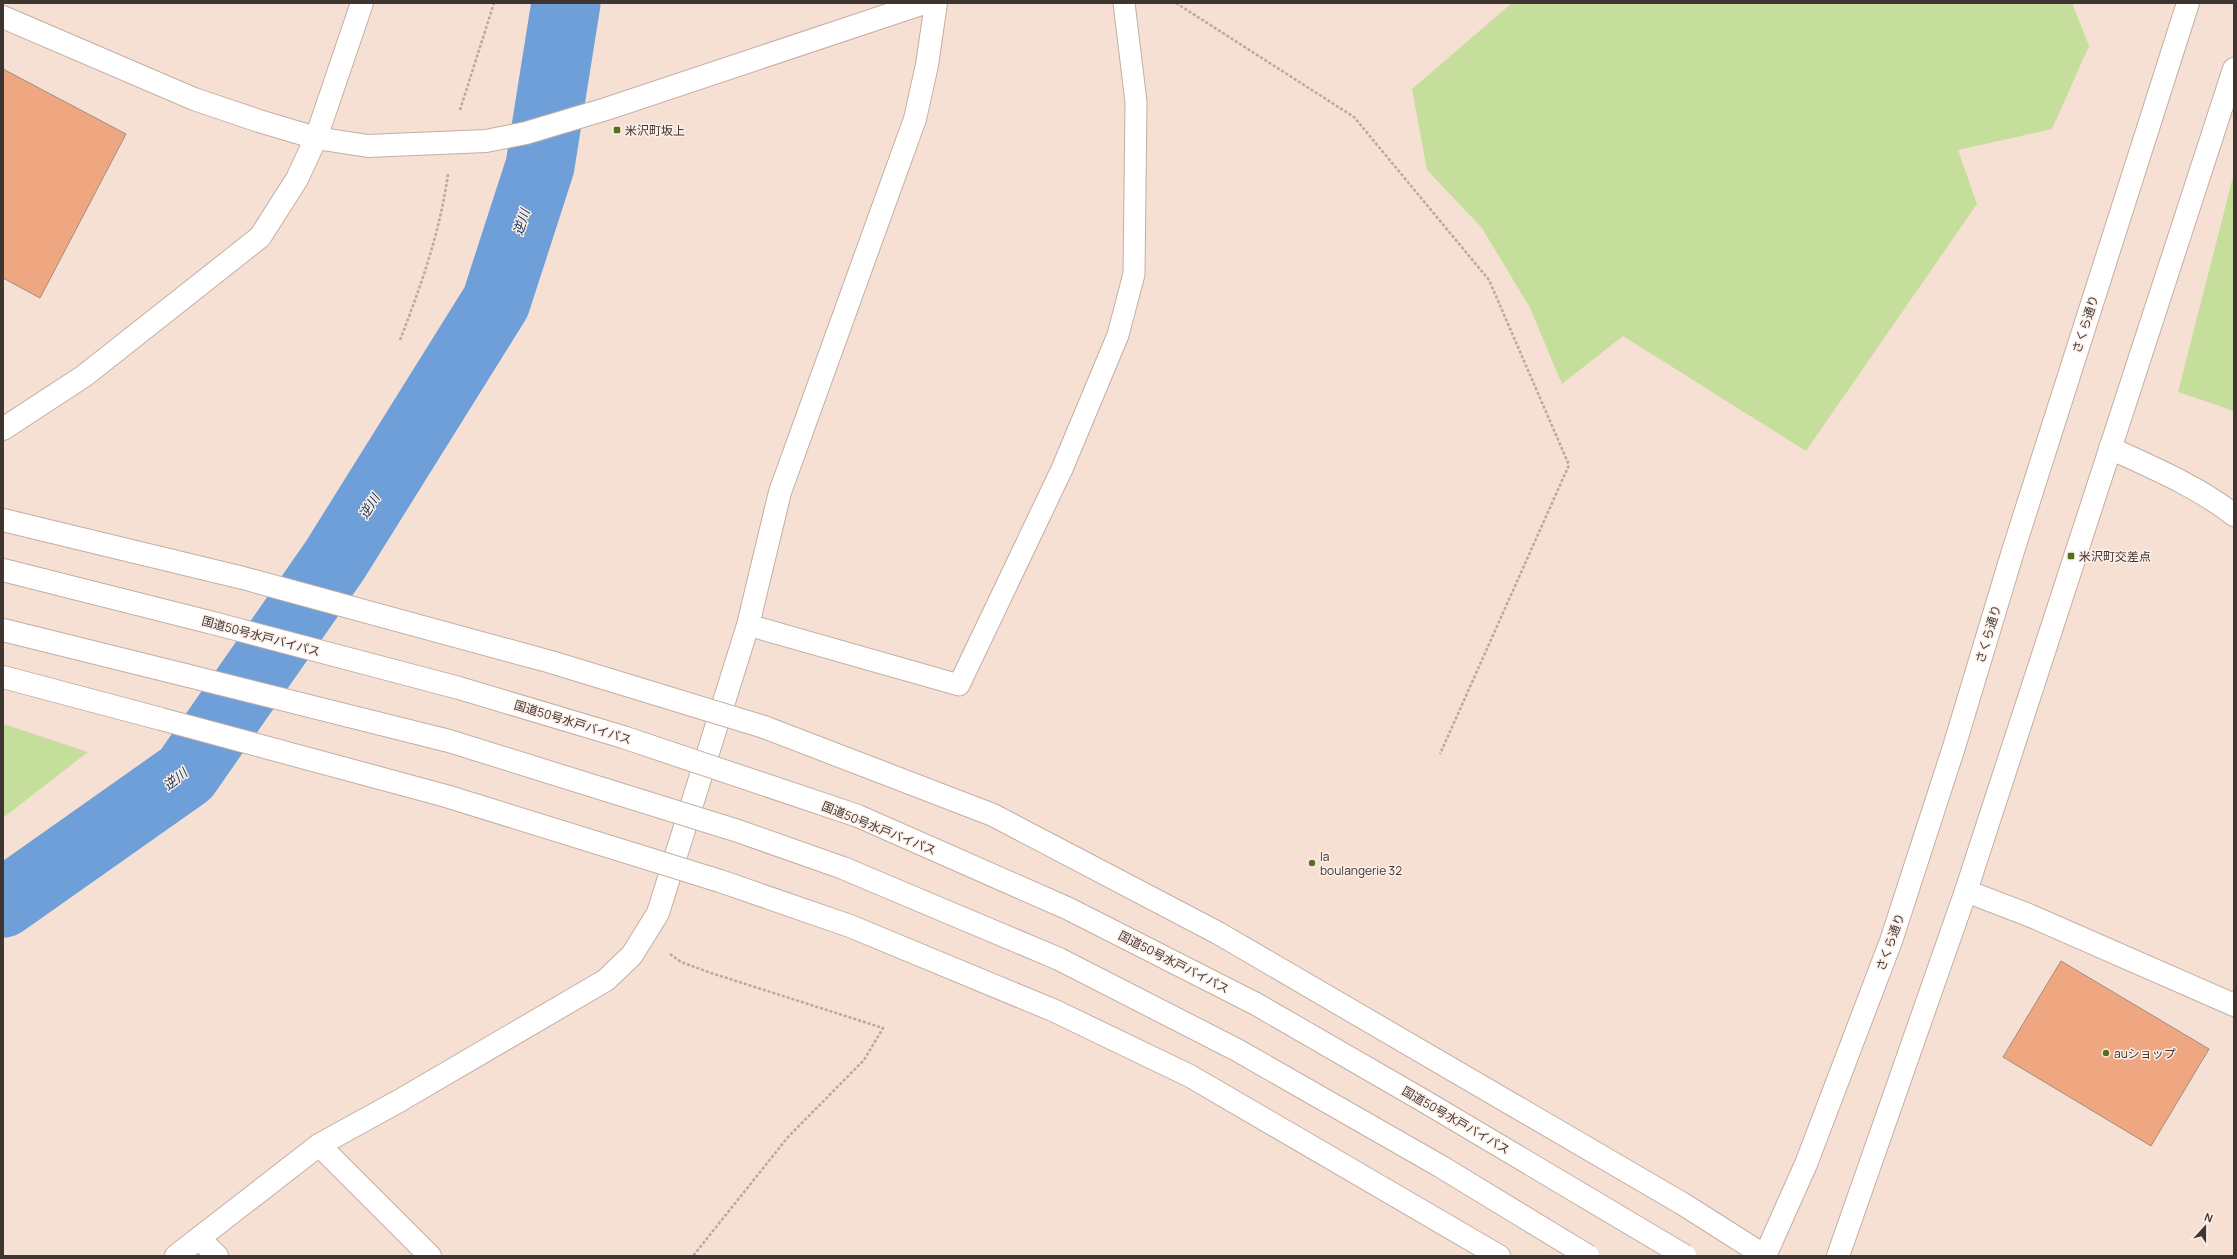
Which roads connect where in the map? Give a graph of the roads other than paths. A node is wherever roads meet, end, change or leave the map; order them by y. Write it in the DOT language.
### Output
graph roads {
  1 [pos="362,3"];
  2 [pos="924,3"];
  3 [pos="936,3"];
  4 [pos="1124,3"];
  5 [pos="2188,3"];
  6 [pos="3,17"];
  7 [pos="2234,69"];
  8 [pos="316,138"];
  9 [pos="3,429"];
  10 [pos="2110,448"];
  11 [pos="2234,515"];
  12 [pos="3,520"];
  13 [pos="3,570"];
  14 [pos="748,625"];
  15 [pos="3,630"];
  16 [pos="3,677"];
  17 [pos="1966,891"];
  18 [pos="2234,1005"];
  19 [pos="319,1145"];
  20 [pos="199,1238"];
  21 [pos="176,1256"];
  22 [pos="217,1256"];
  23 [pos="430,1256"];
  24 [pos="1499,1256"];
  25 [pos="1588,1256"];
  26 [pos="1685,1256"];
  27 [pos="1765,1256"];
  28 [pos="1838,1256"];
  1 -- 8 [label="main road"];
  2 -- 8 [label="main road"];
  3 -- 14 [label="main road"];
  4 -- 14 [label="lane"];
  5 -- 27 [label="main road, さくら通り"];
  6 -- 8 [label="main road"];
  7 -- 10 [label="main road"];
  8 -- 9 [label="main road"];
  10 -- 11 [label="main road"];
  10 -- 17 [label="main road"];
  12 -- 27 [label="main road, bridge"];
  13 -- 26 [label="main road, 国道50号水戸バイパス, bridge"];
  14 -- 19 [label="main road"];
  15 -- 25 [label="main road, bridge"];
  16 -- 24 [label="main road, bridge"];
  17 -- 18 [label="main road"];
  17 -- 28 [label="main road"];
  19 -- 20 [label="main road"];
  19 -- 23 [label="main road"];
  20 -- 21 [label="main road"];
  20 -- 22 [label="main road"];
}
